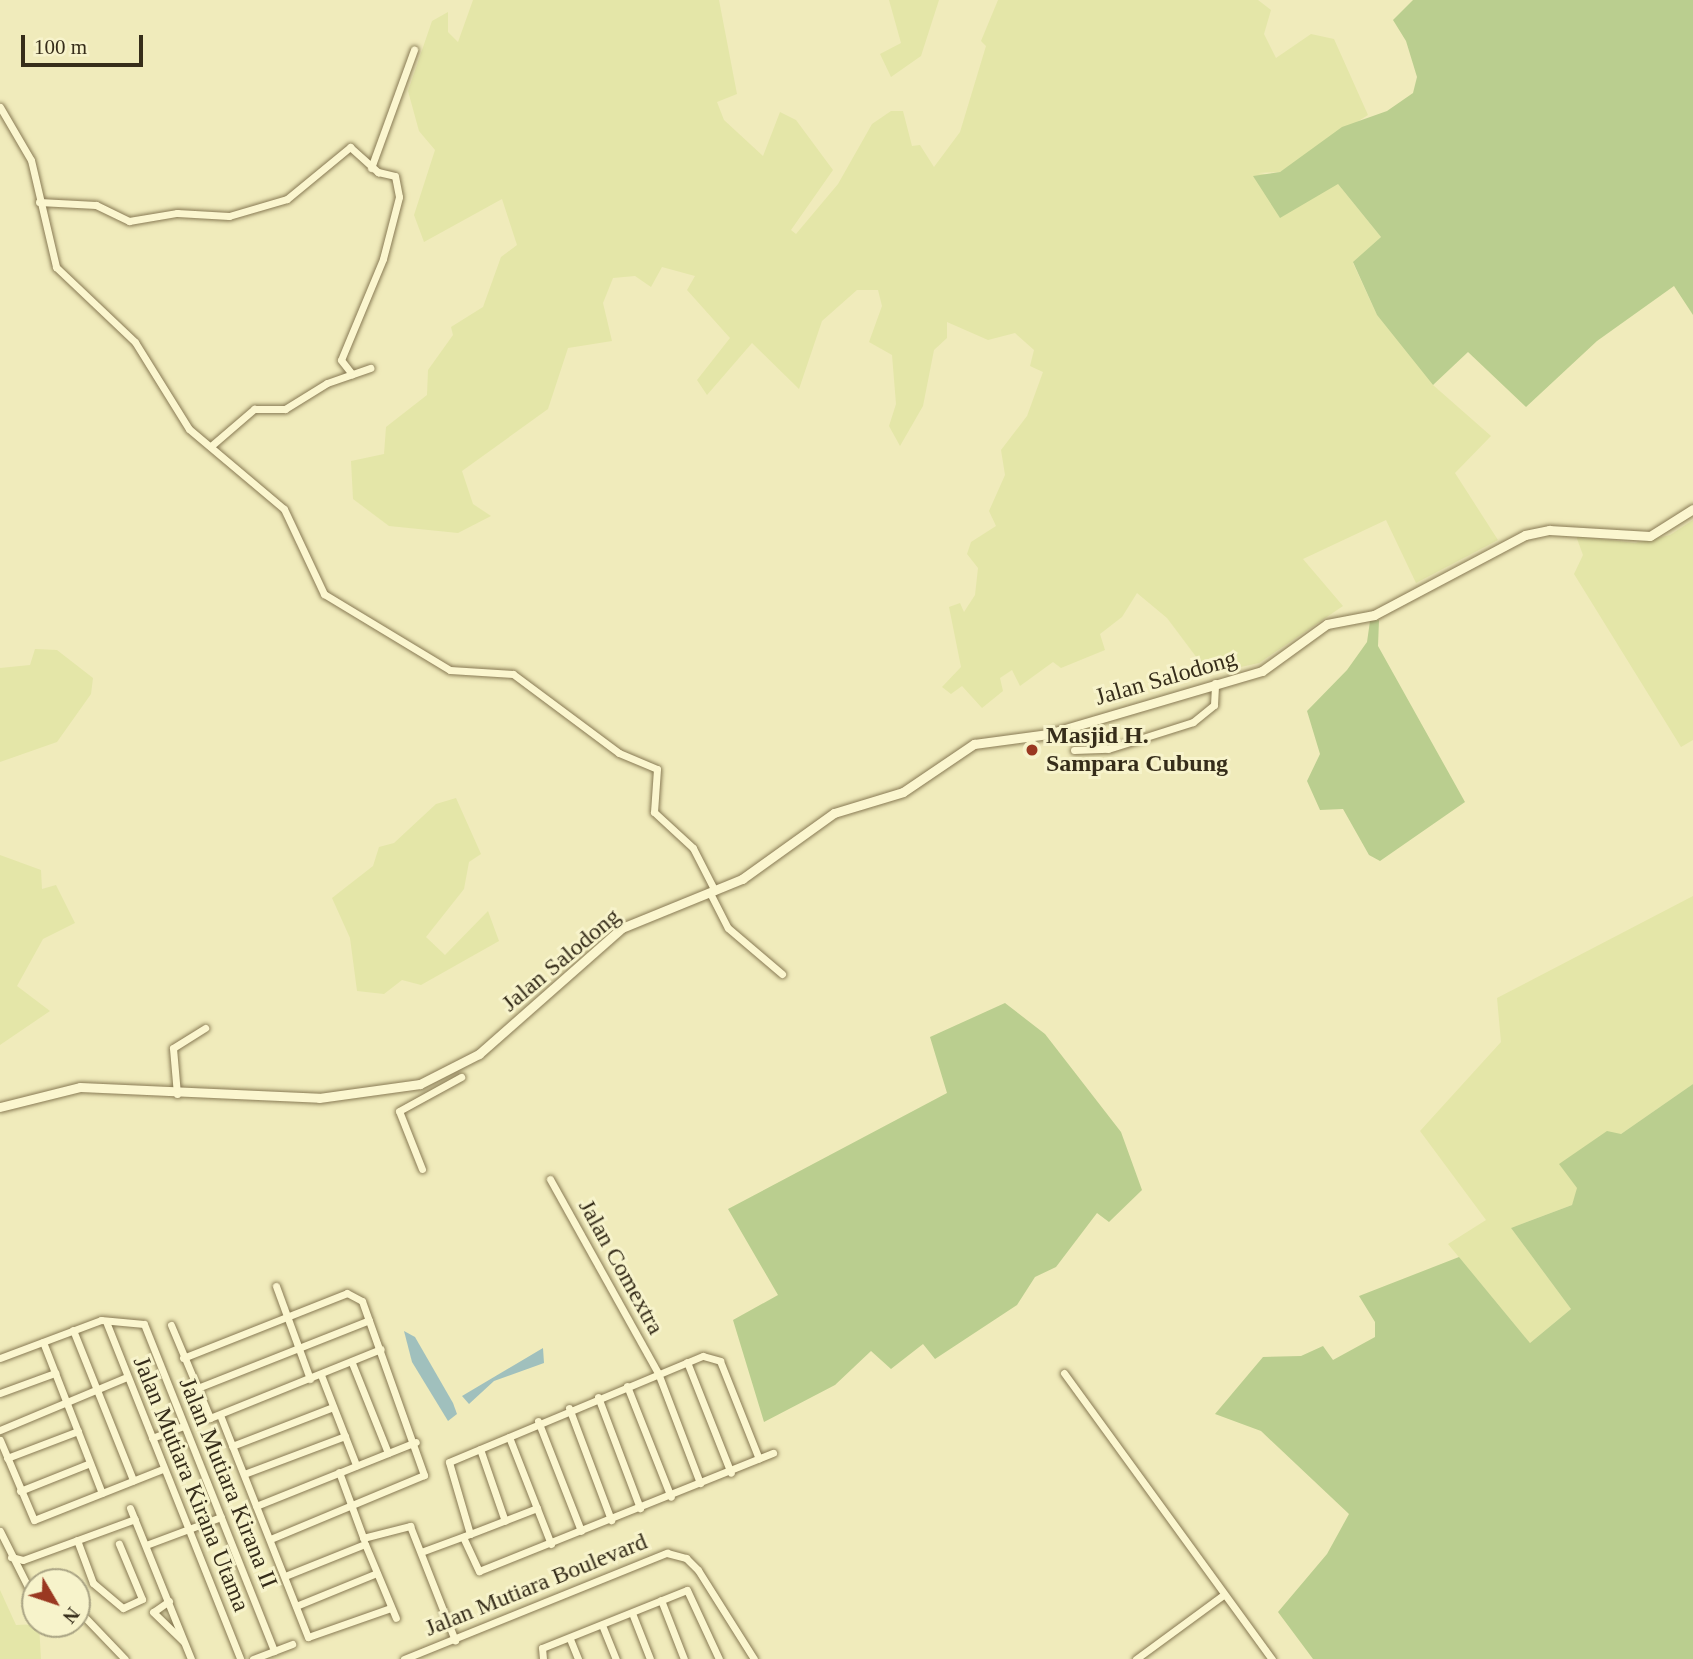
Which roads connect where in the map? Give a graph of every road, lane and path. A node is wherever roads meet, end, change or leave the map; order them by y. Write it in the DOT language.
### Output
graph roads {
  1 [pos="414,50"];
  2 [pos="0,107"];
  3 [pos="371,168"];
  4 [pos="40,202"];
  5 [pos="370,368"];
  6 [pos="352,374"];
  7 [pos="211,446"];
  8 [pos="1693,509"];
  9 [pos="1214,683"];
  10 [pos="1074,750"];
  11 [pos="713,892"];
  12 [pos="782,974"];
  13 [pos="205,1028"];
  14 [pos="461,1077"];
  15 [pos="177,1094"];
  16 [pos="0,1107"];
  17 [pos="422,1169"];
  18 [pos="550,1179"];
  19 [pos="276,1286"];
  20 [pos="286,1318"];
  21 [pos="369,1320"];
  22 [pos="107,1324"];
  23 [pos="171,1325"];
  24 [pos="73,1330"];
  25 [pos="43,1342"];
  26 [pos="298,1348"];
  27 [pos="381,1349"];
  28 [pos="0,1358"];
  29 [pos="183,1358"];
  30 [pos="687,1362"];
  31 [pos="352,1363"];
  32 [pos="55,1373"];
  33 [pos="658,1373"];
  34 [pos="1063,1373"];
  35 [pos="321,1375"];
  36 [pos="127,1377"];
  37 [pos="310,1379"];
  38 [pos="627,1386"];
  39 [pos="96,1389"];
  40 [pos="195,1389"];
  41 [pos="0,1393"];
  42 [pos="598,1397"];
  43 [pos="67,1403"];
  44 [pos="333,1407"];
  45 [pos="569,1408"];
  46 [pos="220,1415"];
  47 [pos="538,1421"];
  48 [pos="183,1426"];
  49 [pos="0,1430"];
  50 [pos="78,1431"];
  51 [pos="345,1436"];
  52 [pos="509,1437"];
  53 [pos="152,1438"];
  54 [pos="0,1440"];
  55 [pos="416,1442"];
  56 [pos="232,1446"];
  57 [pos="480,1449"];
  58 [pos="388,1453"];
  59 [pos="773,1453"];
  60 [pos="7,1458"];
  61 [pos="759,1459"];
  62 [pos="90,1463"];
  63 [pos="356,1465"];
  64 [pos="163,1469"];
  65 [pos="339,1472"];
  66 [pos="731,1473"];
  67 [pos="244,1474"];
  68 [pos="133,1480"];
  69 [pos="700,1483"];
  70 [pos="20,1491"];
  71 [pos="102,1493"];
  72 [pos="671,1497"];
  73 [pos="256,1506"];
  74 [pos="351,1506"];
  75 [pos="130,1508"];
  76 [pos="537,1508"];
  77 [pos="640,1508"];
  78 [pos="221,1517"];
  79 [pos="135,1519"];
  80 [pos="611,1520"];
  81 [pos="505,1521"];
  82 [pos="189,1529"];
  83 [pos="0,1531"];
  84 [pos="581,1531"];
  85 [pos="467,1536"];
  86 [pos="270,1539"];
  87 [pos="77,1540"];
  88 [pos="364,1541"];
  89 [pos="119,1544"];
  90 [pos="551,1544"];
  91 [pos="146,1545"];
  92 [pos="421,1552"];
  93 [pos="11,1557"];
  94 [pos="377,1573"];
  95 [pos="21,1575"];
  96 [pos="285,1576"];
  97 [pos="1223,1595"];
  98 [pos="661,1600"];
  99 [pos="169,1601"];
  100 [pos="296,1606"];
  101 [pos="391,1608"];
  102 [pos="632,1613"];
  103 [pos="396,1618"];
  104 [pos="91,1624"];
  105 [pos="602,1626"];
  106 [pos="570,1639"];
  107 [pos="455,1640"];
  108 [pos="185,1643"];
  109 [pos="292,1644"];
  110 [pos="274,1651"];
  111 [pos="125,1659"];
  112 [pos="191,1659"];
  113 [pos="240,1659"];
  114 [pos="253,1659"];
  115 [pos="404,1659"];
  116 [pos="543,1659"];
  117 [pos="578,1659"];
  118 [pos="615,1659"];
  119 [pos="650,1659"];
  120 [pos="684,1659"];
  121 [pos="719,1659"];
  122 [pos="754,1659"];
  123 [pos="1136,1659"];
  124 [pos="1272,1659"];
  1 -- 3 [label="street"];
  2 -- 4 [label="street"];
  3 -- 4 [label="street"];
  3 -- 6 [label="street"];
  4 -- 7 [label="street"];
  5 -- 6 [label="street"];
  6 -- 7 [label="street"];
  7 -- 11 [label="street"];
  8 -- 9 [label="street, Jalan Salodong"];
  9 -- 10 [label="street"];
  9 -- 11 [label="street, Jalan Salodong"];
  11 -- 12 [label="street"];
  11 -- 15 [label="street, Jalan Salodong"];
  13 -- 15 [label="street"];
  14 -- 17 [label="street"];
  15 -- 16 [label="street, Jalan Salodong"];
  18 -- 33 [label="street, Jalan Comextra"];
  19 -- 20 [label="street"];
  20 -- 21 [label="street"];
  20 -- 26 [label="street"];
  20 -- 29 [label="street"];
  21 -- 26 [label="street"];
  21 -- 27 [label="street"];
  22 -- 24 [label="street"];
  22 -- 36 [label="street, Jalan Mutiara Kirana Utama"];
  22 -- 48 [label="street, Jalan Mutiara Kirana II"];
  23 -- 29 [label="street"];
  24 -- 25 [label="street"];
  24 -- 39 [label="street"];
  25 -- 28 [label="street"];
  25 -- 32 [label="street"];
  26 -- 37 [label="street"];
  26 -- 40 [label="street"];
  27 -- 31 [label="street"];
  27 -- 55 [label="street"];
  29 -- 40 [label="street"];
  30 -- 33 [label="street"];
  30 -- 61 [label="street"];
  30 -- 66 [label="street"];
  31 -- 35 [label="street"];
  31 -- 58 [label="street"];
  32 -- 41 [label="street"];
  32 -- 43 [label="street"];
  33 -- 38 [label="street"];
  33 -- 69 [label="street, Jalan Comextra"];
  34 -- 97 [label="street"];
  35 -- 37 [label="street"];
  35 -- 44 [label="street"];
  36 -- 39 [label="street"];
  36 -- 53 [label="street, Jalan Mutiara Kirana Utama"];
  37 -- 46 [label="street"];
  38 -- 42 [label="street"];
  38 -- 72 [label="street"];
  39 -- 43 [label="street"];
  39 -- 68 [label="street"];
  40 -- 46 [label="street"];
  42 -- 45 [label="street"];
  42 -- 77 [label="street"];
  43 -- 49 [label="street"];
  43 -- 50 [label="street"];
  44 -- 51 [label="street"];
  44 -- 56 [label="street"];
  45 -- 47 [label="street"];
  45 -- 80 [label="street"];
  46 -- 56 [label="street"];
  47 -- 52 [label="street"];
  47 -- 84 [label="street"];
  48 -- 53 [label="street"];
  48 -- 78 [label="street, Jalan Mutiara Kirana II"];
  50 -- 60 [label="street"];
  50 -- 62 [label="street"];
  51 -- 63 [label="street"];
  51 -- 67 [label="street"];
  52 -- 57 [label="street"];
  52 -- 76 [label="street"];
  53 -- 64 [label="street, Jalan Mutiara Kirana Utama"];
  54 -- 60 [label="street"];
  55 -- 58 [label="street"];
  55 -- 74 [label="street"];
  56 -- 67 [label="street"];
  57 -- 81 [label="street"];
  57 -- 85 [label="street"];
  58 -- 63 [label="street"];
  59 -- 61 [label="street"];
  60 -- 70 [label="street"];
  61 -- 66 [label="street"];
  62 -- 70 [label="street"];
  62 -- 71 [label="street"];
  63 -- 65 [label="street"];
  64 -- 68 [label="street"];
  64 -- 82 [label="street, Jalan Mutiara Kirana Utama"];
  65 -- 73 [label="street"];
  65 -- 74 [label="street"];
  66 -- 69 [label="street"];
  67 -- 73 [label="street"];
  68 -- 71 [label="street"];
  69 -- 72 [label="street"];
  70 -- 71 [label="street"];
  72 -- 77 [label="street"];
  73 -- 86 [label="street"];
  74 -- 86 [label="street"];
  74 -- 88 [label="street"];
  75 -- 79 [label="street"];
  76 -- 81 [label="street"];
  76 -- 90 [label="street"];
  77 -- 80 [label="street"];
  78 -- 82 [label="street"];
  78 -- 110 [label="street, Jalan Mutiara Kirana II"];
  79 -- 87 [label="street"];
  79 -- 91 [label="street"];
  80 -- 84 [label="street"];
  81 -- 85 [label="street"];
  82 -- 91 [label="street"];
  82 -- 113 [label="street, Jalan Mutiara Kirana Utama"];
  83 -- 93 [label="street"];
  84 -- 90 [label="street"];
  85 -- 90 [label="street"];
  85 -- 92 [label="street"];
  86 -- 96 [label="street"];
  87 -- 89 [label="street"];
  87 -- 93 [label="street"];
  88 -- 92 [label="street"];
  88 -- 94 [label="street"];
  88 -- 96 [label="street"];
  91 -- 99 [label="street"];
  92 -- 107 [label="street"];
  93 -- 95 [label="street"];
  94 -- 100 [label="street"];
  94 -- 101 [label="street"];
  96 -- 100 [label="street"];
  97 -- 123 [label="street"];
  97 -- 124 [label="street"];
  98 -- 102 [label="street"];
  98 -- 120 [label="street"];
  98 -- 121 [label="street"];
  99 -- 108 [label="street"];
  99 -- 108 [label="street"];
  100 -- 101 [label="street"];
  101 -- 103 [label="street"];
  102 -- 105 [label="street"];
  102 -- 119 [label="street"];
  104 -- 111 [label="street"];
  105 -- 106 [label="street"];
  105 -- 118 [label="street"];
  106 -- 116 [label="street"];
  106 -- 117 [label="street"];
  107 -- 115 [label="street, Jalan Mutiara Boulevard"];
  107 -- 122 [label="street, Jalan Mutiara Boulevard"];
  108 -- 112 [label="street"];
  109 -- 110 [label="street"];
  110 -- 114 [label="street"];
}
